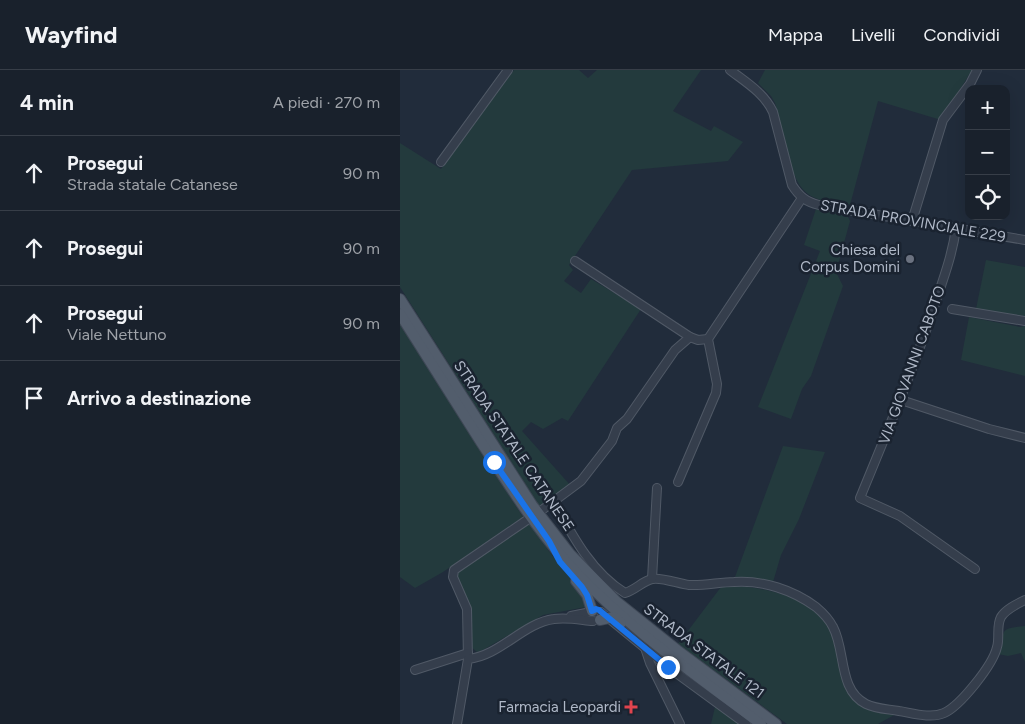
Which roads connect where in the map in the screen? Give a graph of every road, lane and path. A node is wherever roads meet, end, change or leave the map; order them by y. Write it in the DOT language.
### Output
graph roads {
  1 [pos="508,70"];
  2 [pos="730,70"];
  3 [pos="977,70"];
  4 [pos="441,162"];
  5 [pos="802,198"];
  6 [pos="912,221"];
  7 [pos="956,228"];
  8 [pos="1025,240"];
  9 [pos="575,262"];
  10 [pos="400,299"];
  11 [pos="952,309"];
  12 [pos="400,314"];
  13 [pos="1025,321"];
  14 [pos="690,337"];
  15 [pos="708,339"];
  16 [pos="901,400"];
  17 [pos="1025,438"];
  18 [pos="678,482"];
  19 [pos="657,488"];
  20 [pos="554,502"];
  21 [pos="542,510"];
  22 [pos="527,520"];
  23 [pos="549,541"];
  24 [pos="975,569"];
  25 [pos="652,579"];
  26 [pos="1025,600"];
  27 [pos="602,614"];
  28 [pos="645,648"];
  29 [pos="468,656"];
  30 [pos="415,670"];
  31 [pos="939,715"];
  32 [pos="457,724"];
  33 [pos="680,724"];
  34 [pos="746,724"];
  35 [pos="761,724"];
  36 [pos="776,724"];
  37 [pos="942,724"];
  1 -- 4 [label="street"];
  2 -- 5 [label="street"];
  3 -- 6 [label="street"];
  5 -- 6 [label="street, STRADA PROVINCIALE 229"];
  5 -- 15 [label="street"];
  6 -- 7 [label="street, STRADA PROVINCIALE 229"];
  7 -- 8 [label="street, STRADA PROVINCIALE 229"];
  7 -- 16 [label="street, VIA GIOVANNI CABOTO"];
  9 -- 14 [label="street"];
  10 -- 27 [label="main road, STRADA STATALE CATANESE"];
  11 -- 13 [label="street"];
  12 -- 23 [label="main road, STRADA STATALE CATANESE"];
  14 -- 15 [label="street"];
  14 -- 20 [label="street"];
  15 -- 18 [label="street"];
  16 -- 17 [label="street"];
  16 -- 24 [label="street, VIA GIOVANNI CABOTO"];
  19 -- 25 [label="street"];
  20 -- 21 [label="street"];
  20 -- 25 [label="street"];
  22 -- 29 [label="street"];
  23 -- 27 [label="main road"];
  23 -- 27 [label="main road, STRADA STATALE CATANESE"];
  25 -- 31 [label="street"];
  26 -- 31 [label="street"];
  27 -- 28 [label="street"];
  27 -- 29 [label="street"];
  27 -- 35 [label="main road, STRADA STATALE 121"];
  27 -- 36 [label="main road, STRADA STATALE 121"];
  28 -- 33 [label="street"];
  28 -- 34 [label="street"];
  29 -- 30 [label="street"];
  29 -- 32 [label="street"];
  31 -- 37 [label="street"];
}
